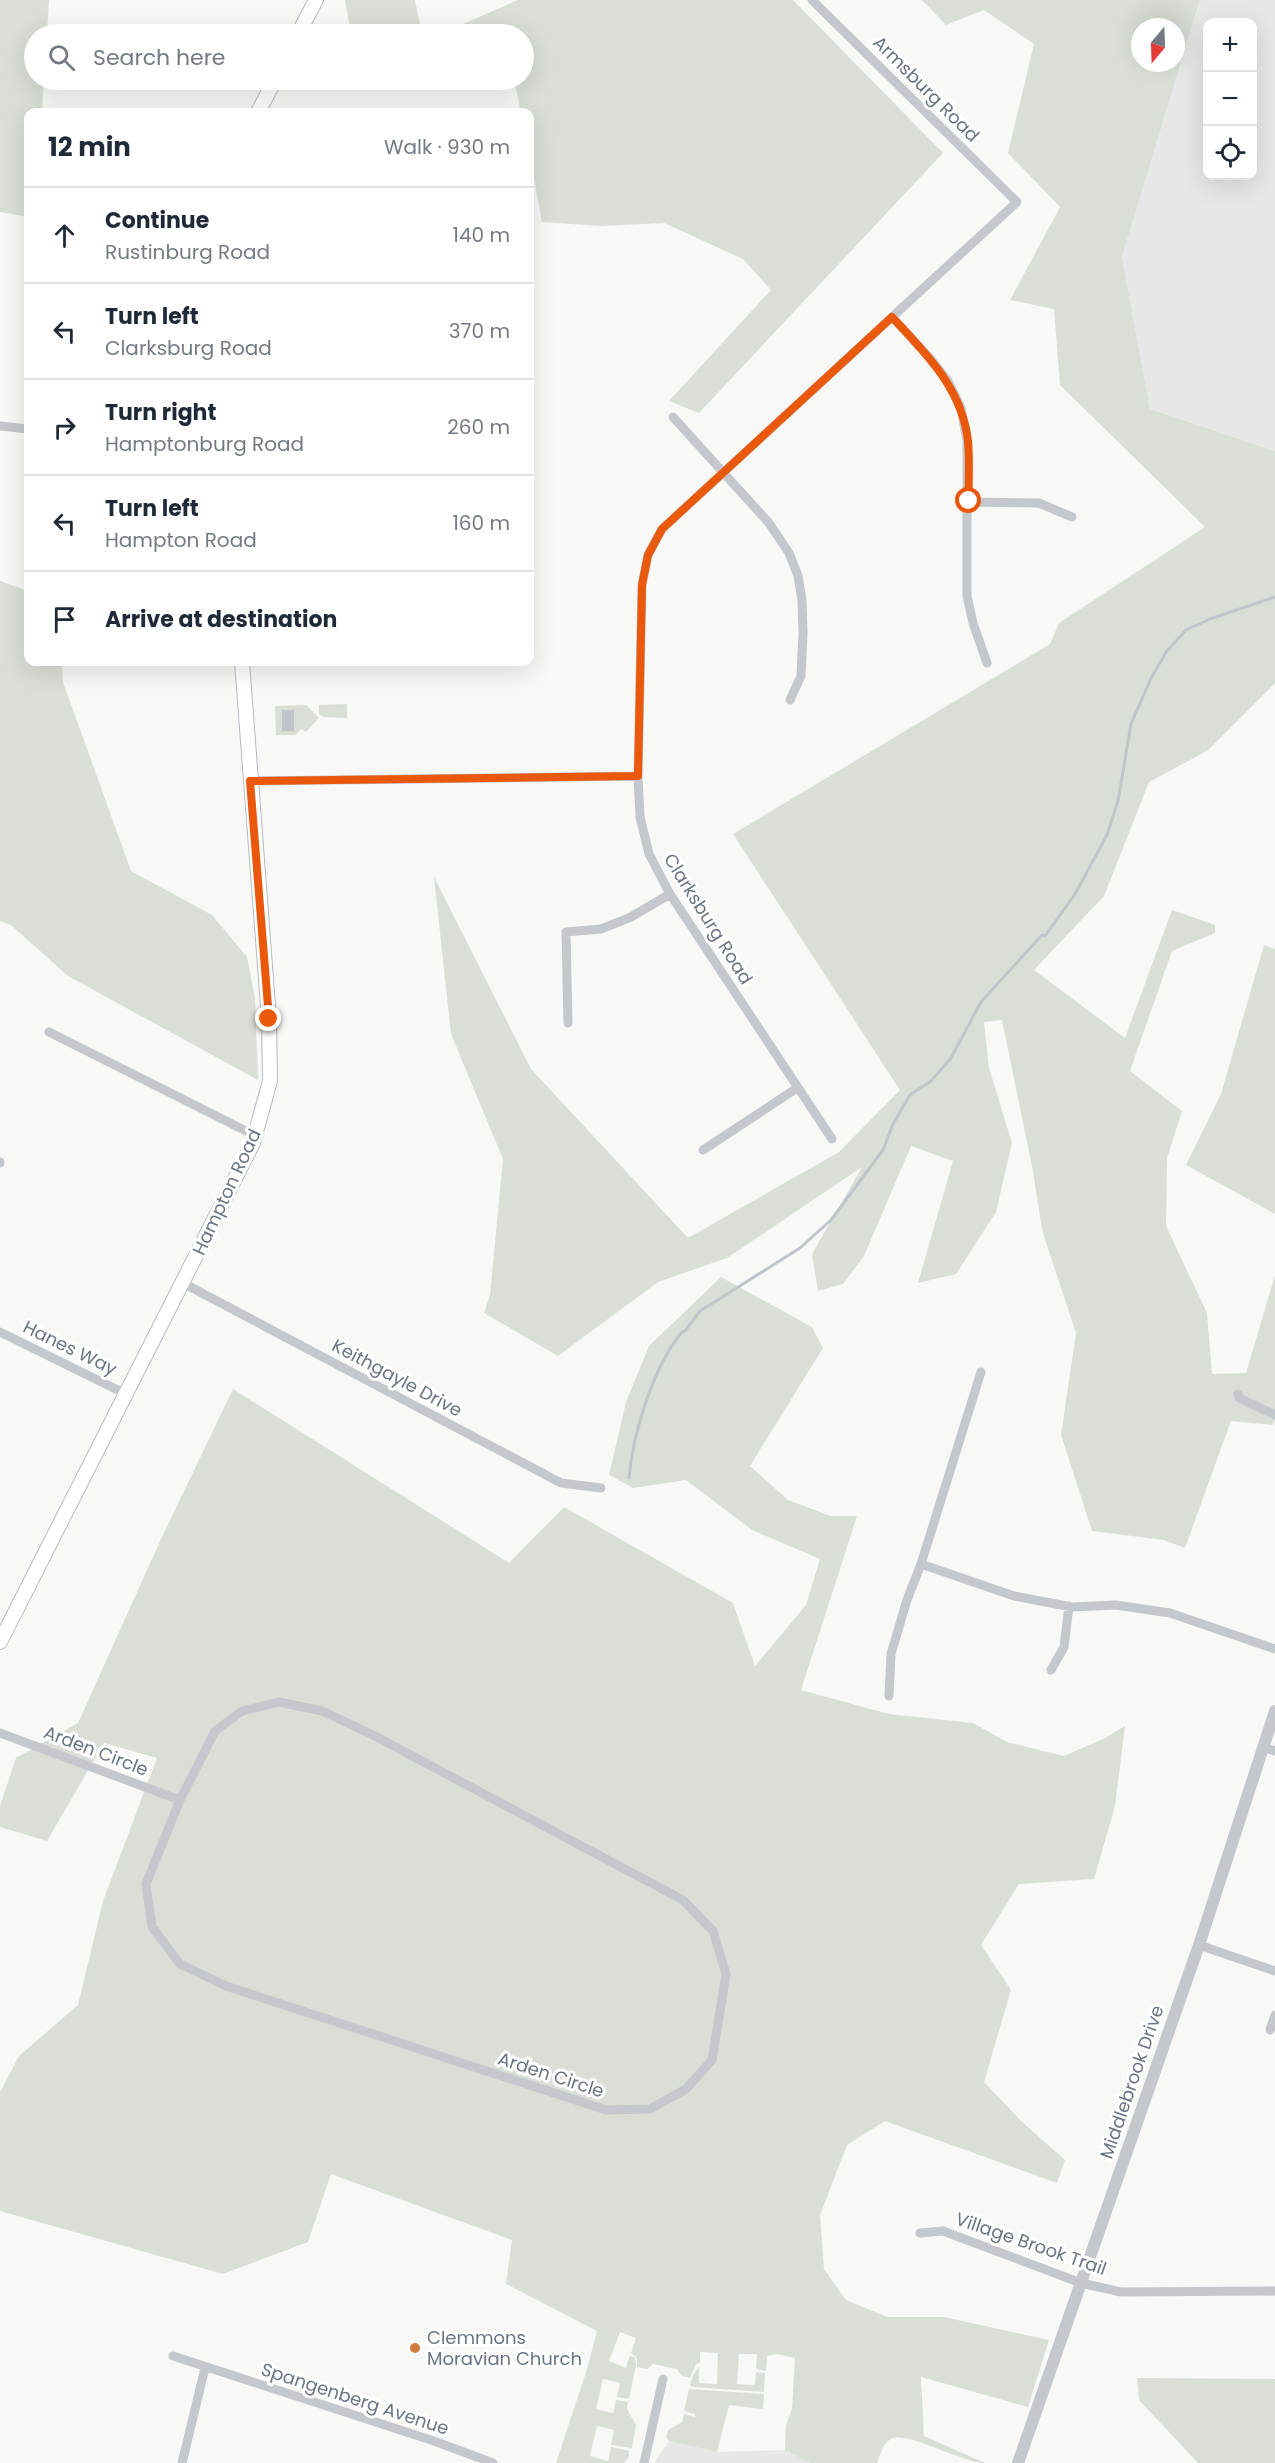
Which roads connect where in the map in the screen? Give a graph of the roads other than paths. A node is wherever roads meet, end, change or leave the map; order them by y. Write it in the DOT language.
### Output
graph roads {
  1 [pos="316,0"];
  2 [pos="812,0"];
  3 [pos="303,24"];
  4 [pos="270,90"];
  5 [pos="260,108"];
  6 [pos="1017,202"];
  7 [pos="892,317"];
  8 [pos="673,417"];
  9 [pos="0,426"];
  10 [pos="24,429"];
  11 [pos="723,472"];
  12 [pos="969,501"];
  13 [pos="1072,517"];
  14 [pos="987,663"];
  15 [pos="242,666"];
  16 [pos="790,700"];
  17 [pos="638,776"];
  18 [pos="250,781"];
  19 [pos="670,894"];
  20 [pos="568,1023"];
  21 [pos="49,1032"];
  22 [pos="797,1088"];
  23 [pos="256,1136"];
  24 [pos="832,1139"];
  25 [pos="704,1150"];
  26 [pos="183,1283"];
  27 [pos="0,1332"];
  28 [pos="981,1372"];
  29 [pos="126,1394"];
  30 [pos="1238,1394"];
  31 [pos="1275,1415"];
  32 [pos="601,1488"];
  33 [pos="921,1564"];
  34 [pos="1069,1606"];
  35 [pos="0,1642"];
  36 [pos="1275,1649"];
  37 [pos="1051,1670"];
  38 [pos="889,1696"];
  39 [pos="1275,1711"];
  40 [pos="0,1733"];
  41 [pos="1269,1749"];
  42 [pos="180,1800"];
  43 [pos="1199,1945"];
  44 [pos="1275,1971"];
  45 [pos="1275,2015"];
  46 [pos="1270,2030"];
  47 [pos="920,2233"];
  48 [pos="1081,2283"];
  49 [pos="1275,2291"];
  50 [pos="173,2356"];
  51 [pos="206,2368"];
  52 [pos="663,2379"];
  53 [pos="182,2463"];
  54 [pos="493,2463"];
  55 [pos="644,2463"];
  56 [pos="1018,2463"];
  1 -- 3 [label="main road"];
  2 -- 6 [label="street, Armsburg Road"];
  4 -- 5 [label="main road"];
  6 -- 7 [label="street, Clarksburg Road"];
  7 -- 11 [label="street, Clarksburg Road"];
  7 -- 12 [label="street"];
  8 -- 11 [label="street"];
  9 -- 10 [label="street"];
  11 -- 16 [label="street"];
  11 -- 17 [label="street, Clarksburg Road"];
  12 -- 13 [label="street"];
  12 -- 14 [label="street"];
  15 -- 18 [label="main road, Hampton Road"];
  17 -- 18 [label="street"];
  17 -- 19 [label="street, Clarksburg Road"];
  18 -- 23 [label="main road, Hampton Road"];
  19 -- 20 [label="street"];
  19 -- 22 [label="street, Clarksburg Road"];
  21 -- 23 [label="street"];
  22 -- 24 [label="street, Clarksburg Road"];
  22 -- 25 [label="street"];
  23 -- 26 [label="main road, Hampton Road"];
  26 -- 29 [label="main road, Hampton Road"];
  26 -- 32 [label="street, Keithgayle Drive"];
  27 -- 29 [label="street, Hanes Way"];
  28 -- 33 [label="street"];
  29 -- 35 [label="main road, Hampton Road"];
  30 -- 31 [label="street"];
  33 -- 34 [label="street"];
  33 -- 38 [label="street"];
  34 -- 36 [label="street"];
  34 -- 37 [label="street"];
  39 -- 41 [label="street, Middlebrook Drive"];
  40 -- 42 [label="street, Arden Circle"];
  41 -- 43 [label="street, Middlebrook Drive"];
  42 -- 42 [label="street, Arden Circle"];
  43 -- 44 [label="street"];
  43 -- 48 [label="street, Middlebrook Drive"];
  45 -- 46 [label="street"];
  47 -- 48 [label="street, Village Brook Trail"];
  48 -- 49 [label="street, Village Brook Trail"];
  48 -- 56 [label="street, Middlebrook Drive"];
  50 -- 51 [label="street, Spangenberg Avenue"];
  51 -- 53 [label="street"];
  51 -- 54 [label="street, Spangenberg Avenue"];
  52 -- 55 [label="street"];
}
